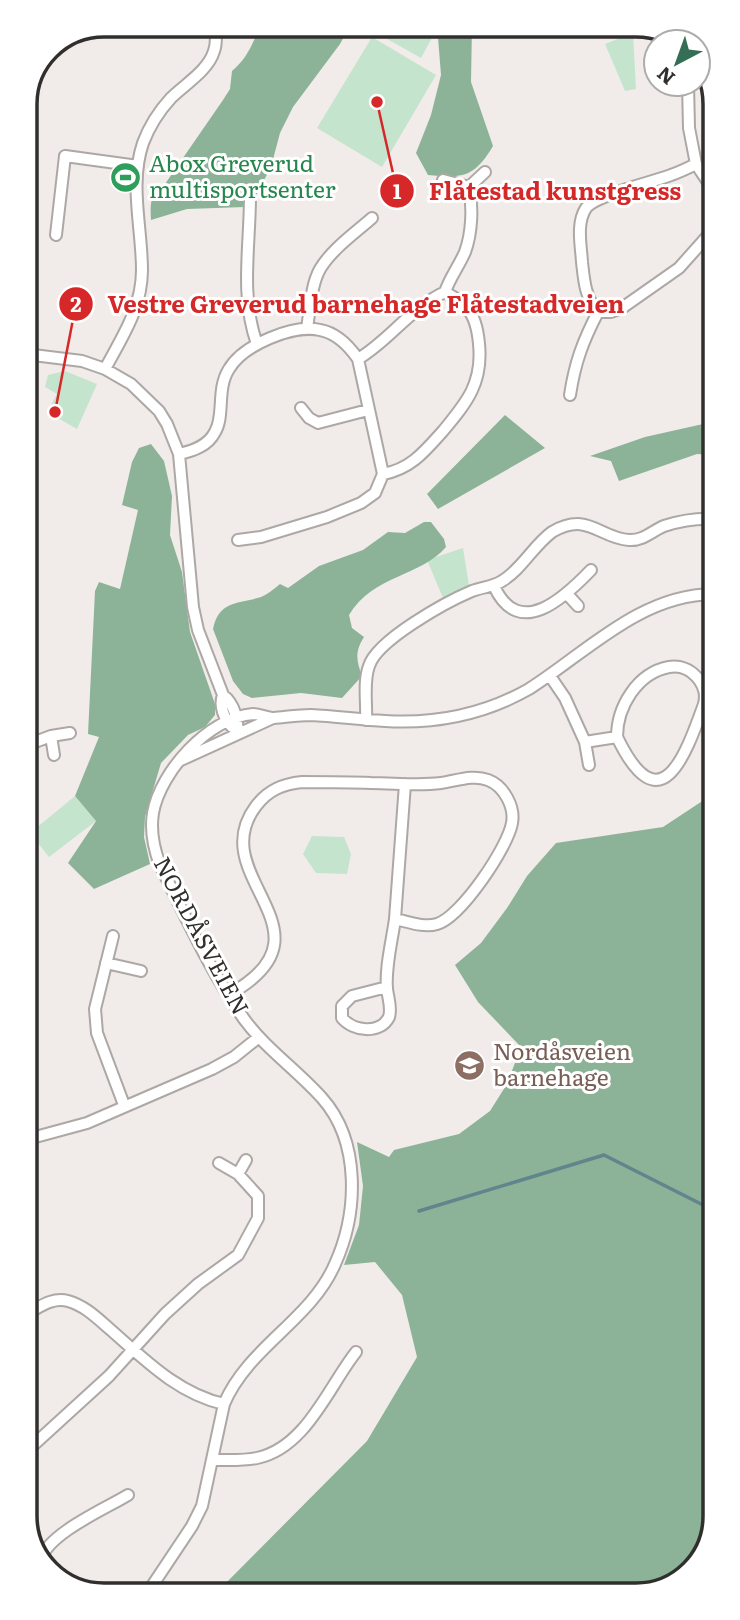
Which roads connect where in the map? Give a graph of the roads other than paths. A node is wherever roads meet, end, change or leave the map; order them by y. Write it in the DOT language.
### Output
graph roads {
  1 [pos="215,37"];
  2 [pos="688,98"];
  3 [pos="696,164"];
  4 [pos="138,166"];
  5 [pos="485,172"];
  6 [pos="703,174"];
  7 [pos="443,180"];
  8 [pos="469,187"];
  9 [pos="250,189"];
  10 [pos="372,218"];
  11 [pos="56,235"];
  12 [pos="703,241"];
  13 [pos="445,292"];
  14 [pos="598,312"];
  15 [pos="307,328"];
  16 [pos="257,344"];
  17 [pos="37,356"];
  18 [pos="358,359"];
  19 [pos="105,369"];
  20 [pos="570,395"];
  21 [pos="302,408"];
  22 [pos="368,410"];
  23 [pos="179,454"];
  24 [pos="383,474"];
  25 [pos="703,520"];
  26 [pos="238,540"];
  27 [pos="591,570"];
  28 [pos="494,586"];
  29 [pos="567,594"];
  30 [pos="703,595"];
  31 [pos="579,607"];
  32 [pos="550,676"];
  33 [pos="703,686"];
  34 [pos="703,709"];
  35 [pos="273,718"];
  36 [pos="232,720"];
  37 [pos="366,720"];
  38 [pos="70,733"];
  39 [pos="238,733"];
  40 [pos="51,736"];
  41 [pos="617,737"];
  42 [pos="37,741"];
  43 [pos="585,742"];
  44 [pos="54,755"];
  45 [pos="181,760"];
  46 [pos="589,765"];
  47 [pos="405,784"];
  48 [pos="396,919"];
  49 [pos="113,936"];
  50 [pos="106,963"];
  51 [pos="141,971"];
  52 [pos="387,987"];
  53 [pos="228,995"];
  54 [pos="258,1037"];
  55 [pos="124,1105"];
  56 [pos="37,1137"];
  57 [pos="246,1160"];
  58 [pos="219,1163"];
  59 [pos="238,1174"];
  60 [pos="37,1308"];
  61 [pos="134,1350"];
  62 [pos="356,1352"];
  63 [pos="224,1404"];
  64 [pos="37,1442"];
  65 [pos="214,1460"];
  66 [pos="128,1495"];
  67 [pos="46,1549"];
  68 [pos="154,1583"];
  1 -- 4 [label="street"];
  2 -- 3 [label="street"];
  3 -- 6 [label="street"];
  3 -- 14 [label="street"];
  4 -- 11 [label="street"];
  4 -- 19 [label="street"];
  5 -- 8 [label="street"];
  7 -- 8 [label="street"];
  8 -- 13 [label="street"];
  9 -- 16 [label="street"];
  10 -- 15 [label="street"];
  12 -- 14 [label="street"];
  13 -- 18 [label="street"];
  13 -- 24 [label="street"];
  14 -- 20 [label="street"];
  15 -- 16 [label="street"];
  15 -- 18 [label="street"];
  16 -- 23 [label="street"];
  17 -- 19 [label="street"];
  18 -- 22 [label="street"];
  19 -- 23 [label="street"];
  21 -- 22 [label="street"];
  22 -- 24 [label="street"];
  23 -- 36 [label="street"];
  24 -- 26 [label="street"];
  25 -- 28 [label="street"];
  27 -- 29 [label="street"];
  28 -- 29 [label="street"];
  28 -- 37 [label="street"];
  29 -- 31 [label="street"];
  30 -- 32 [label="street"];
  32 -- 37 [label="street"];
  32 -- 43 [label="street"];
  33 -- 41 [label="street"];
  34 -- 41 [label="street"];
  35 -- 36 [label="street"];
  35 -- 37 [label="street"];
  35 -- 39 [label="street"];
  36 -- 39 [label="street"];
  36 -- 45 [label="street, NORDÅSVEIEN"];
  38 -- 40 [label="street"];
  39 -- 45 [label="street"];
  40 -- 42 [label="street"];
  40 -- 44 [label="street"];
  41 -- 43 [label="street"];
  43 -- 46 [label="street"];
  45 -- 53 [label="street, NORDÅSVEIEN"];
  47 -- 48 [label="street"];
  47 -- 48 [label="street"];
  47 -- 53 [label="street"];
  48 -- 52 [label="street"];
  49 -- 50 [label="street"];
  50 -- 51 [label="street"];
  50 -- 55 [label="street"];
  52 -- 52 [label="street"];
  53 -- 54 [label="street, NORDÅSVEIEN"];
  54 -- 55 [label="street"];
  54 -- 63 [label="street, NORDÅSVEIEN"];
  55 -- 56 [label="street"];
  57 -- 59 [label="street"];
  58 -- 59 [label="street"];
  59 -- 61 [label="street"];
  60 -- 61 [label="street"];
  61 -- 63 [label="street"];
  61 -- 64 [label="street"];
  62 -- 65 [label="street"];
  63 -- 65 [label="street, NORDÅSVEIEN"];
  65 -- 68 [label="street, NORDÅSVEIEN"];
  66 -- 67 [label="street"];
}
